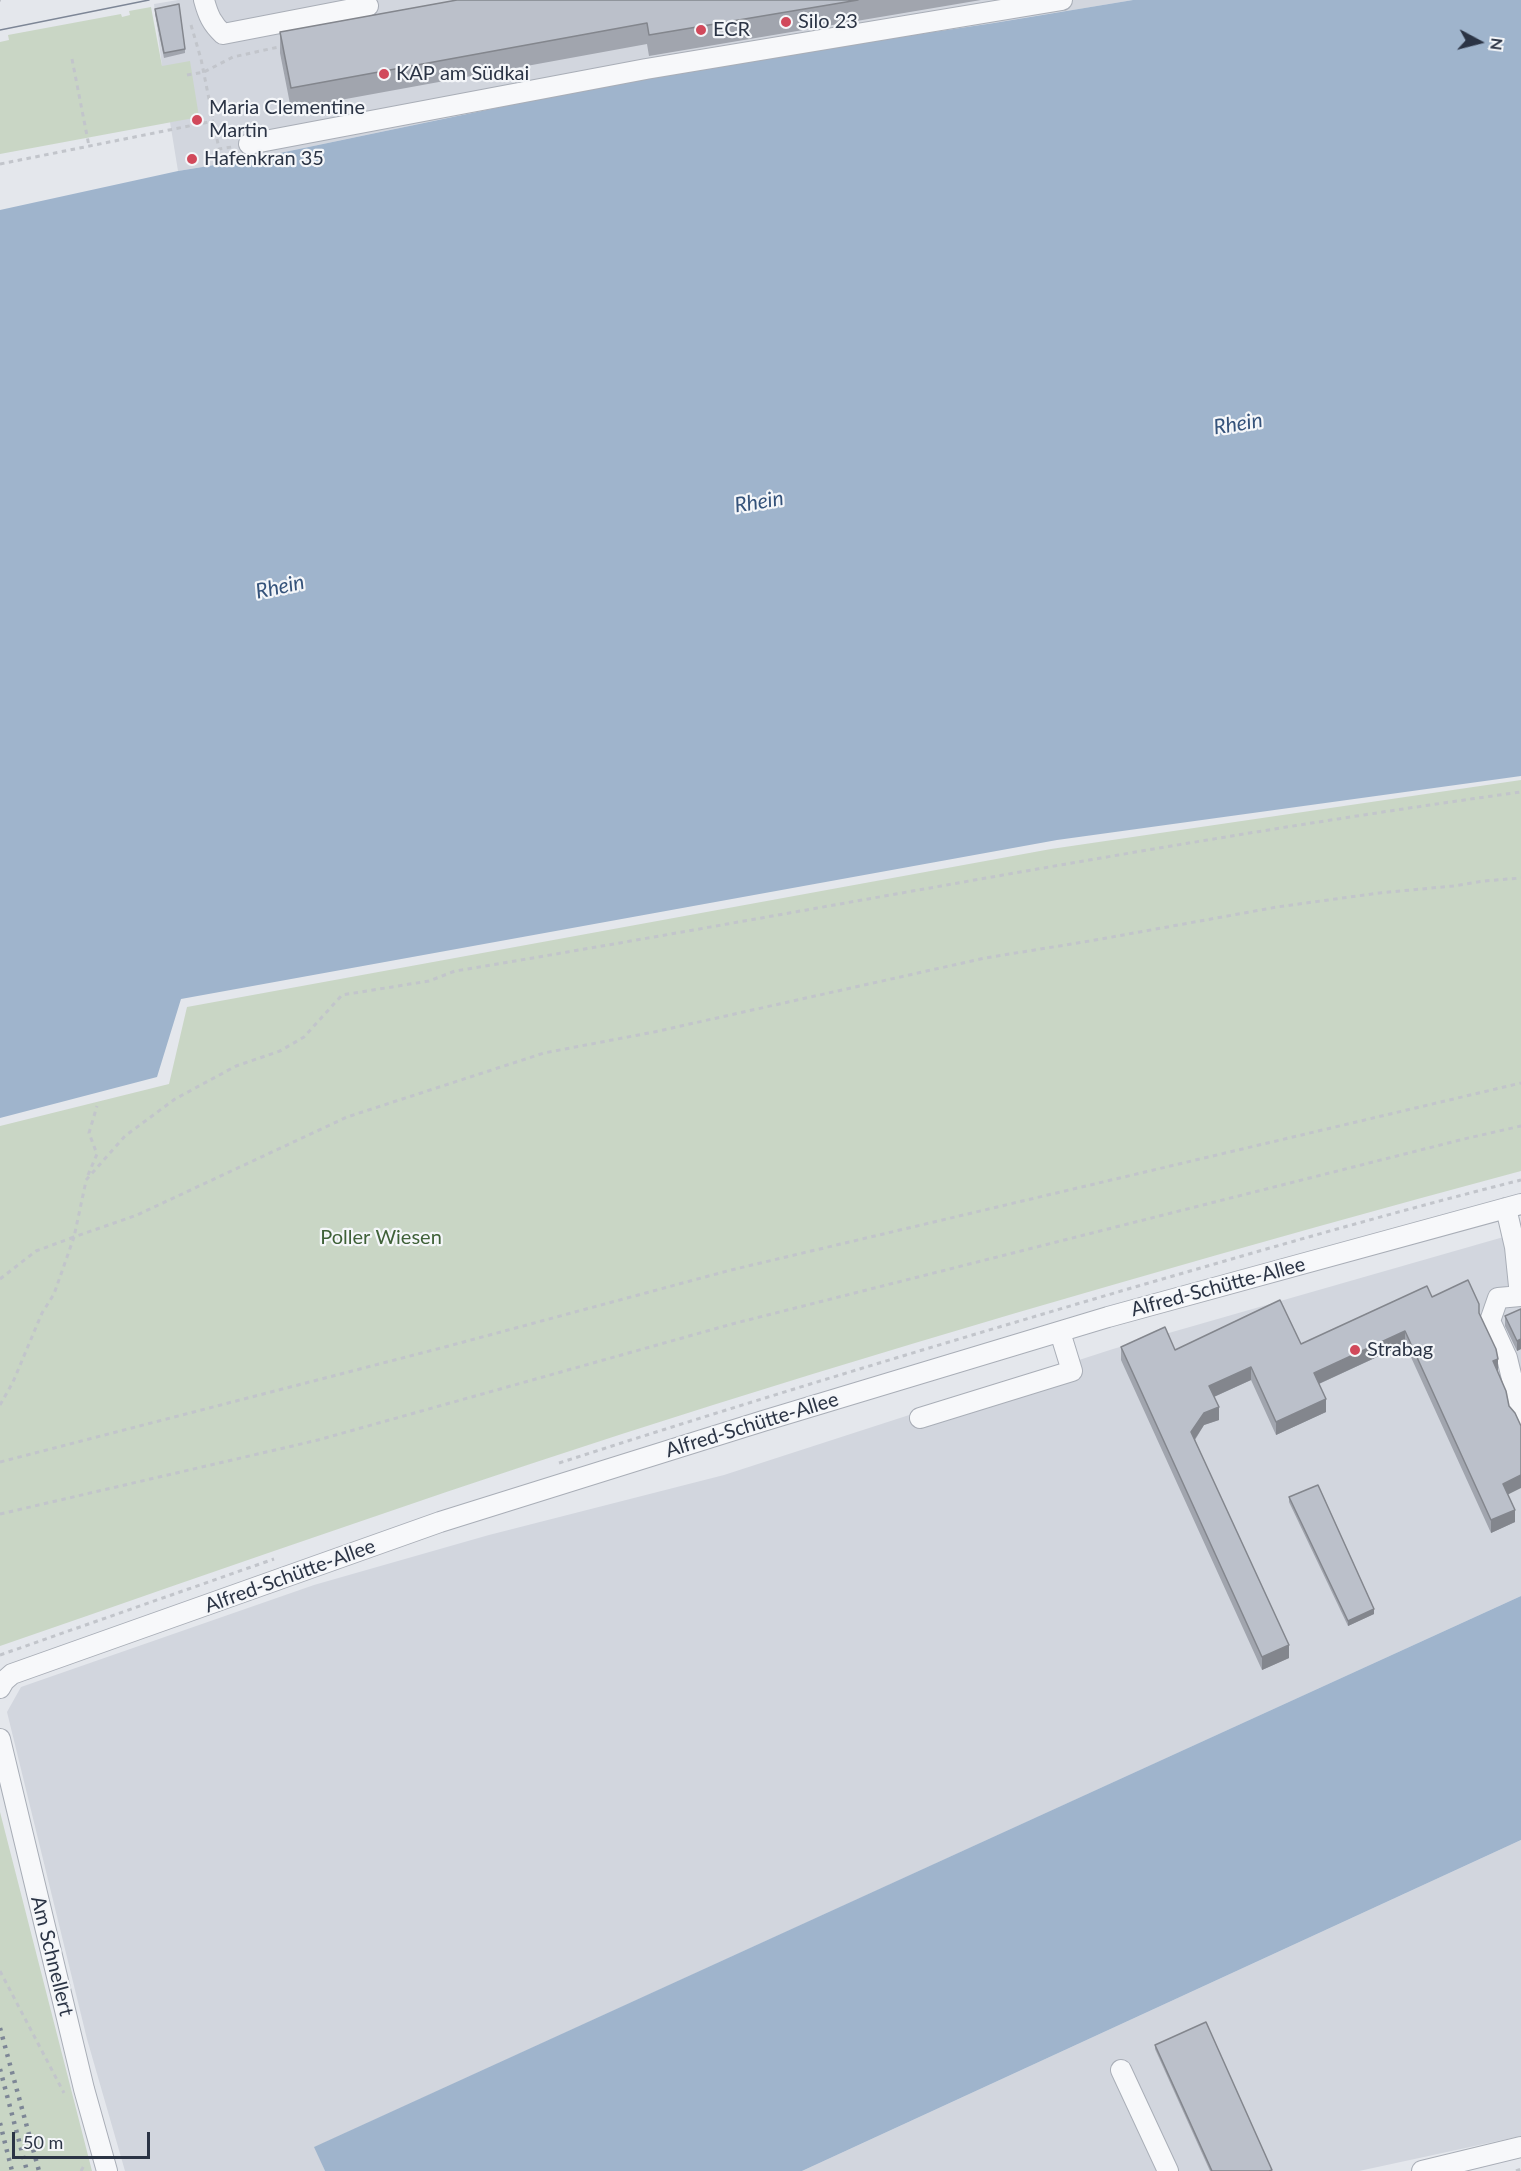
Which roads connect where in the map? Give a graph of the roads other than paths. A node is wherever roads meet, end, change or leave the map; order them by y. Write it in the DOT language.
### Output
graph roads {
  1 [pos="204,0"];
  2 [pos="1062,0"];
  3 [pos="377,14"];
  4 [pos="249,144"];
  5 [pos="1513,1206"];
  6 [pos="1521,1296"];
  7 [pos="1060,1332"];
  8 [pos="1521,1416"];
  9 [pos="920,1418"];
  10 [pos="0,1688"];
  11 [pos="0,1740"];
  12 [pos="1121,2070"];
  13 [pos="1521,2147"];
  14 [pos="108,2171"];
  15 [pos="1168,2171"];
  16 [pos="1422,2171"];
  1 -- 3 [label="street"];
  2 -- 4 [label="street"];
  5 -- 6 [label="street"];
  5 -- 7 [label="street, Alfred-Schütte-Allee"];
  6 -- 8 [label="street"];
  7 -- 9 [label="street"];
  7 -- 10 [label="street, Alfred-Schütte-Allee"];
  11 -- 14 [label="street, Am Schnellert"];
  12 -- 15 [label="street"];
  13 -- 16 [label="street"];
}
